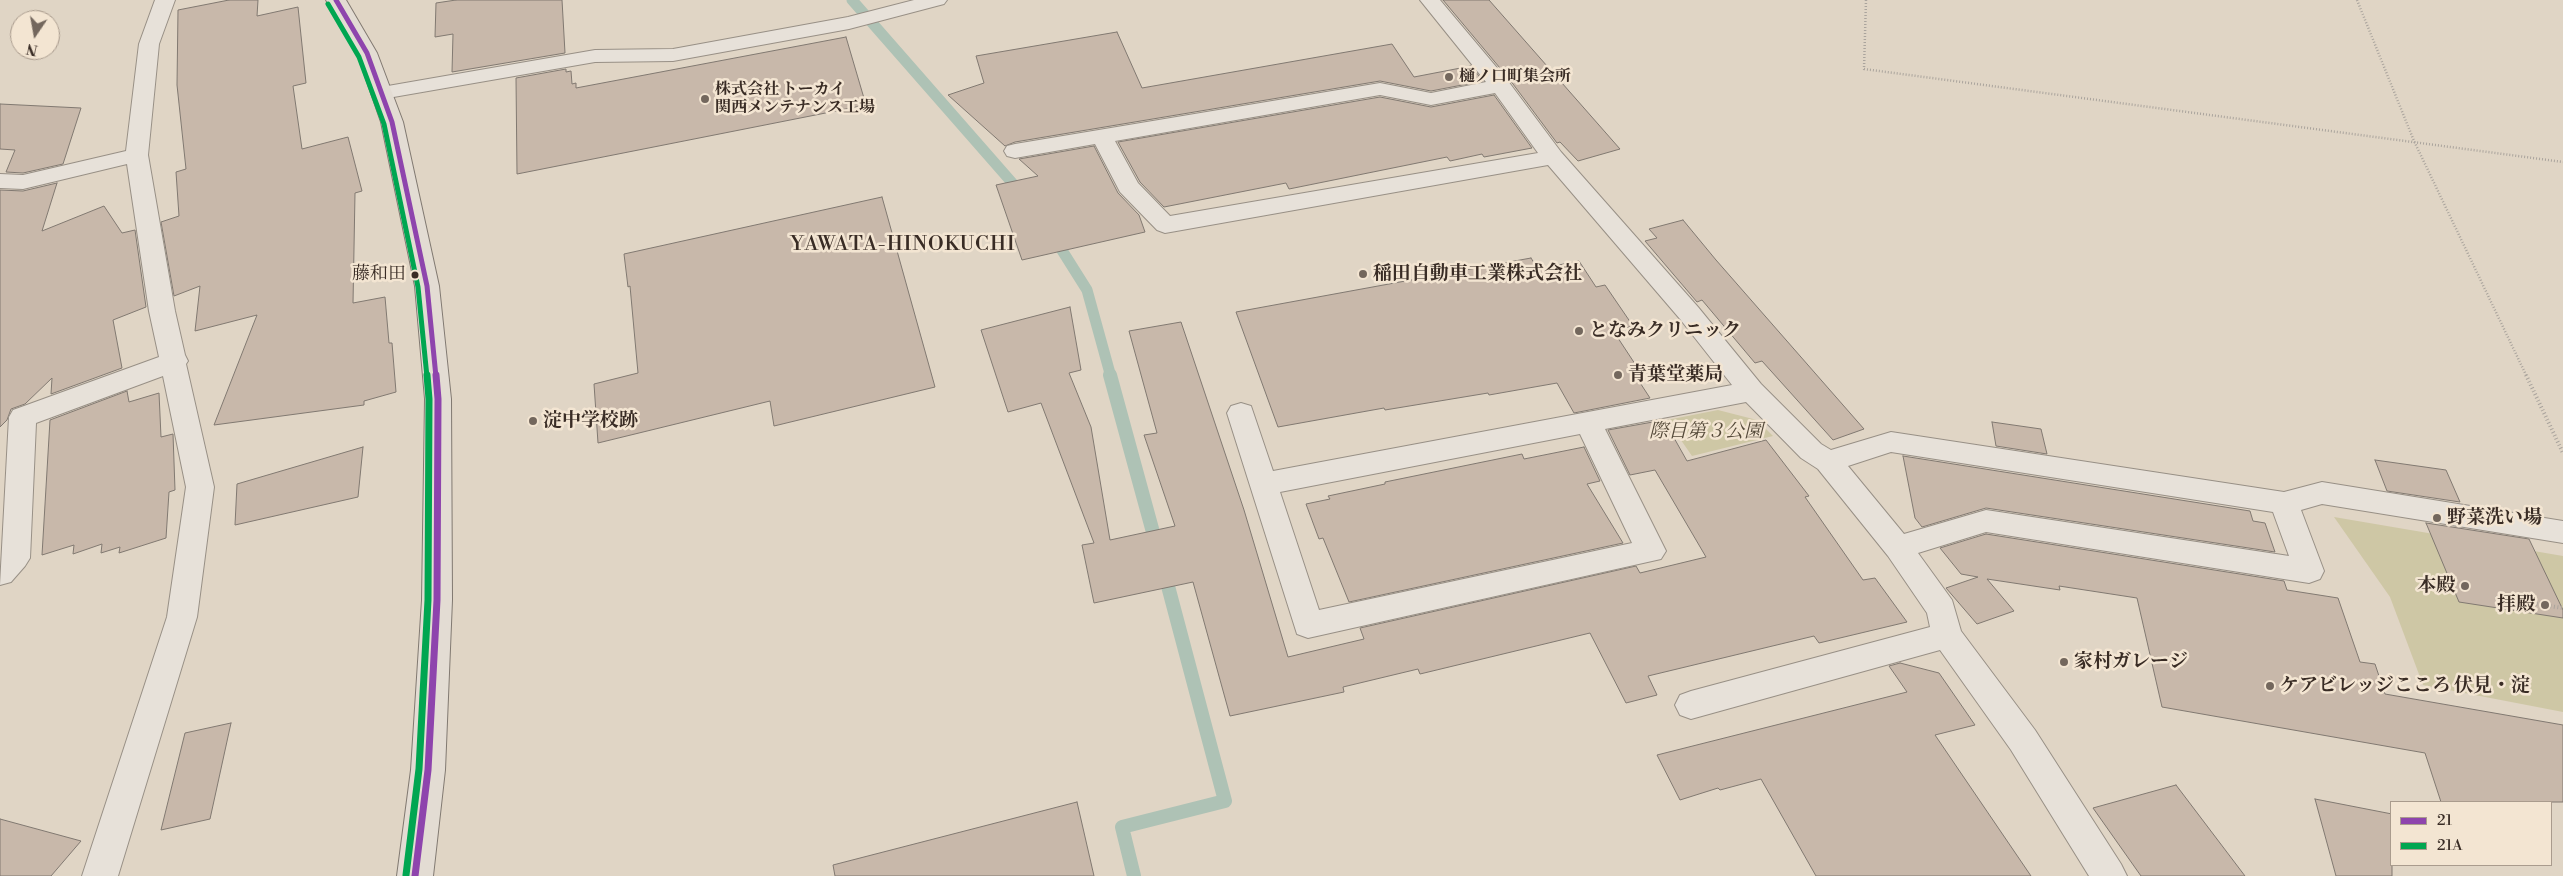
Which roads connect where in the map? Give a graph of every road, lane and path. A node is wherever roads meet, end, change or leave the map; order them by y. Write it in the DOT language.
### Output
graph roads {
  1 [pos="165,0"];
  2 [pos="336,0"];
  3 [pos="937,0"];
  4 [pos="1430,0"];
  5 [pos="1866,0"];
  6 [pos="2357,0"];
  7 [pos="1500,86"];
  8 [pos="382,93"];
  9 [pos="1102,137"];
  10 [pos="2414,141"];
  11 [pos="1015,151"];
  12 [pos="137,155"];
  13 [pos="1553,157"];
  14 [pos="2563,162"];
  15 [pos="0,181"];
  16 [pos="174,361"];
  17 [pos="1752,391"];
  18 [pos="1241,413"];
  19 [pos="1588,423"];
  20 [pos="2563,453"];
  21 [pos="1828,462"];
  22 [pos="1263,484"];
  23 [pos="2284,503"];
  24 [pos="2563,532"];
  25 [pos="1898,548"];
  26 [pos="0,572"];
  27 [pos="2496,598"];
  28 [pos="2563,608"];
  29 [pos="1947,635"];
  30 [pos="1690,705"];
  31 [pos="100,876"];
  32 [pos="415,876"];
  33 [pos="2109,876"];
  1 -- 12 [label="street"];
  2 -- 8 [label="main road"];
  3 -- 8 [label="street"];
  4 -- 7 [label="street"];
  5 -- 10 [label="path"];
  6 -- 10 [label="path"];
  7 -- 9 [label="street"];
  7 -- 13 [label="street"];
  8 -- 32 [label="main road"];
  9 -- 11 [label="street"];
  9 -- 13 [label="street"];
  10 -- 14 [label="path"];
  10 -- 20 [label="path"];
  12 -- 15 [label="street"];
  12 -- 16 [label="street"];
  13 -- 17 [label="street"];
  16 -- 26 [label="street"];
  16 -- 31 [label="street"];
  17 -- 19 [label="street"];
  17 -- 21 [label="street"];
  18 -- 22 [label="street"];
  19 -- 22 [label="street"];
  19 -- 22 [label="street"];
  21 -- 23 [label="street"];
  21 -- 25 [label="street"];
  23 -- 24 [label="street"];
  23 -- 25 [label="street"];
  25 -- 29 [label="street"];
  27 -- 28 [label="path"];
  29 -- 30 [label="street"];
  29 -- 33 [label="street"];
}
